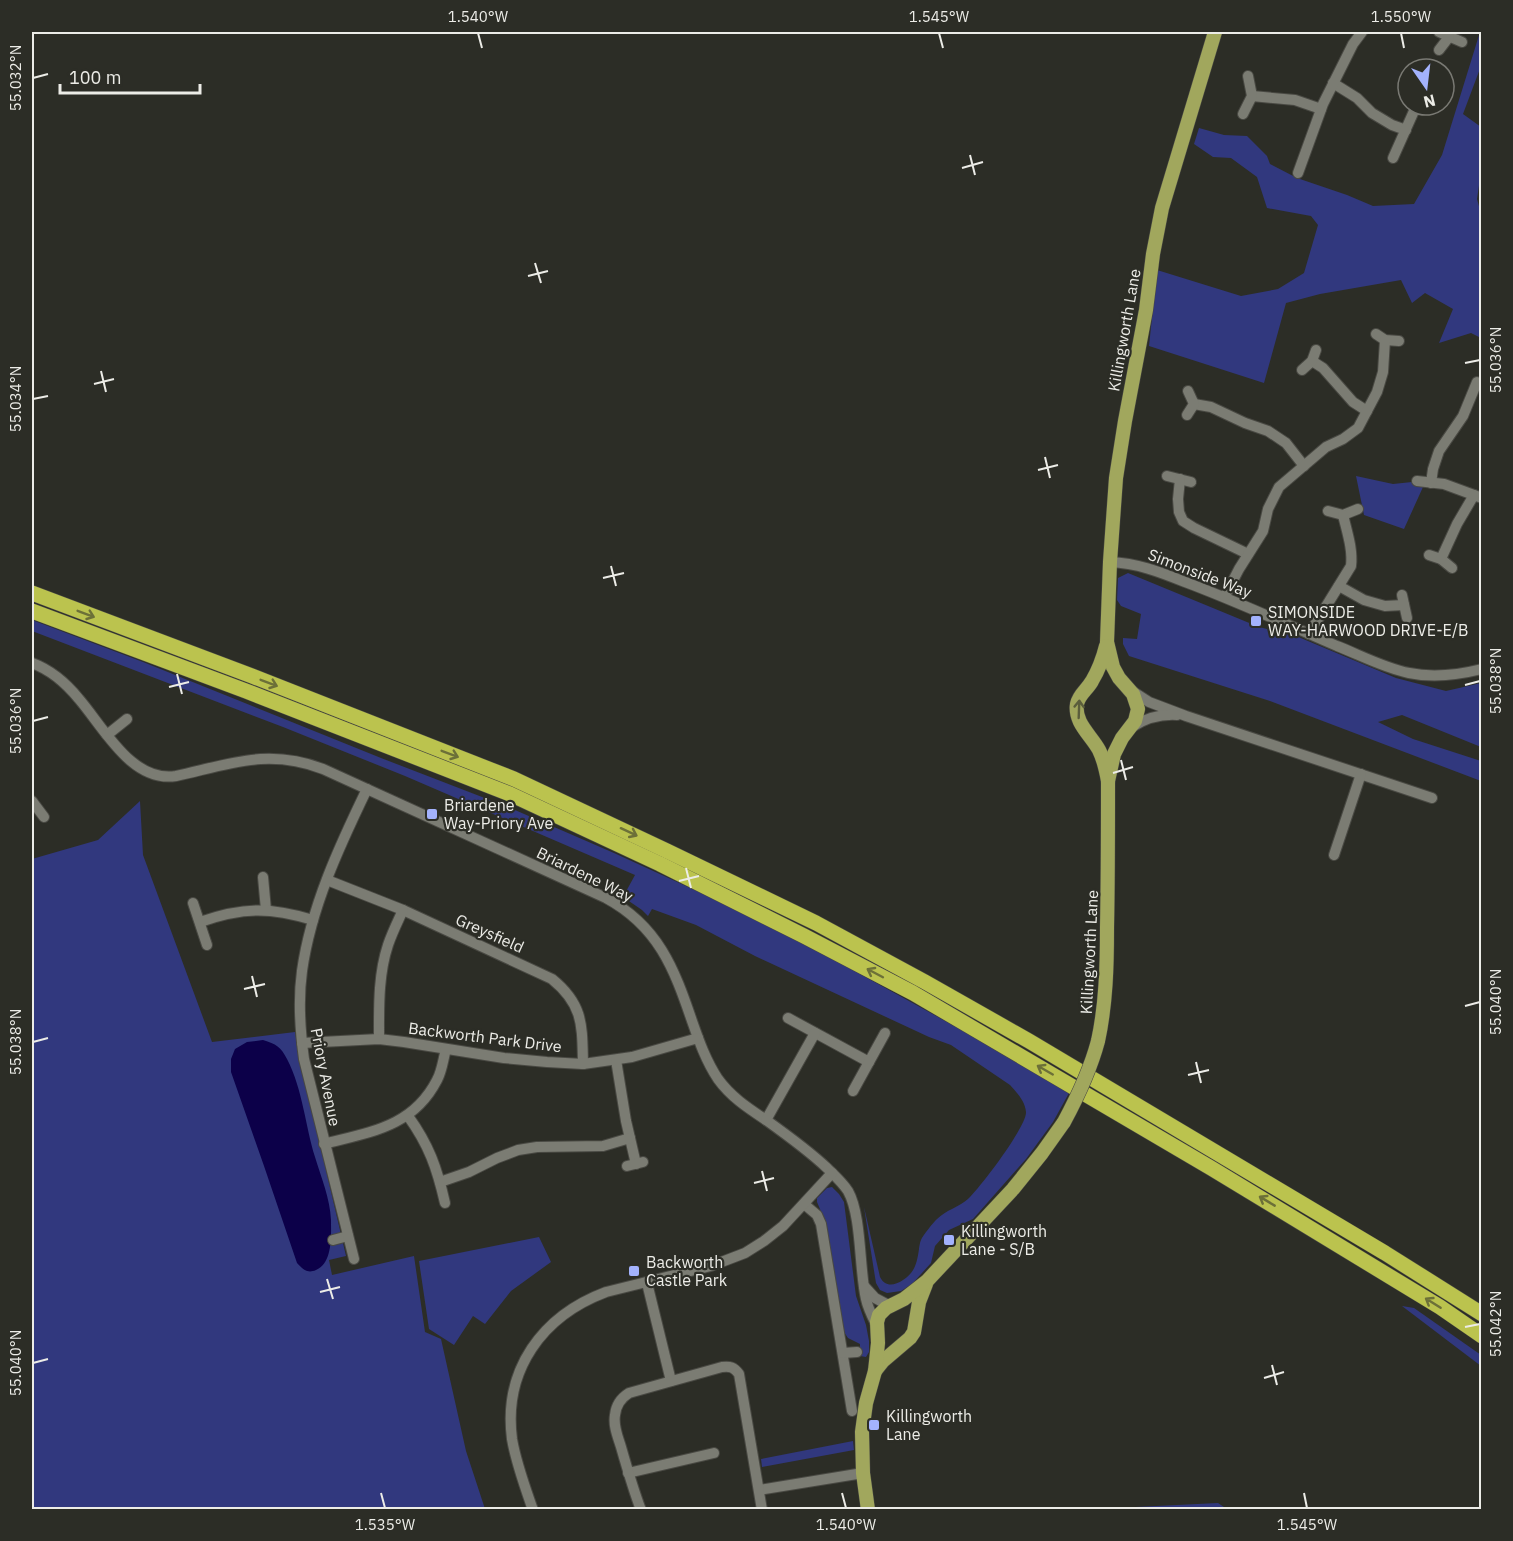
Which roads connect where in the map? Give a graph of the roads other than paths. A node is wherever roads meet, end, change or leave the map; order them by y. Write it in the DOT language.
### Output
graph roads {
  1 [pos="1215,32"];
  2 [pos="1361,32"];
  3 [pos="1444,34"];
  4 [pos="1462,42"];
  5 [pos="1439,50"];
  6 [pos="1248,76"];
  7 [pos="1333,83"];
  8 [pos="1252,96"];
  9 [pos="1322,109"];
  10 [pos="1243,114"];
  11 [pos="1411,117"];
  12 [pos="1406,130"];
  13 [pos="1393,158"];
  14 [pos="1303,160"];
  15 [pos="1316,163"];
  16 [pos="1298,173"];
  17 [pos="1399,341"];
  18 [pos="1316,350"];
  19 [pos="1312,361"];
  20 [pos="1302,370"];
  21 [pos="1476,380"];
  22 [pos="1188,391"];
  23 [pos="1194,404"];
  24 [pos="1367,411"];
  25 [pos="1187,415"];
  26 [pos="1304,466"];
  27 [pos="1167,476"];
  28 [pos="1417,481"];
  29 [pos="1431,483"];
  30 [pos="1478,497"];
  31 [pos="1359,509"];
  32 [pos="1328,511"];
  33 [pos="1343,515"];
  34 [pos="1248,554"];
  35 [pos="1429,555"];
  36 [pos="1442,559"];
  37 [pos="1110,562"];
  38 [pos="1452,568"];
  39 [pos="1339,586"];
  40 [pos="32,593"];
  41 [pos="1225,596"];
  42 [pos="32,611"];
  43 [pos="1407,618"];
  44 [pos="1309,634"];
  45 [pos="1107,642"];
  46 [pos="32,663"];
  47 [pos="1482,669"];
  48 [pos="1090,685"];
  49 [pos="1128,688"];
  50 [pos="1186,716"];
  51 [pos="127,719"];
  52 [pos="1129,730"];
  53 [pos="1088,733"];
  54 [pos="107,735"];
  55 [pos="1361,774"];
  56 [pos="1108,781"];
  57 [pos="367,789"];
  58 [pos="1432,798"];
  59 [pos="32,801"];
  60 [pos="44,817"];
  61 [pos="1334,855"];
  62 [pos="263,877"];
  63 [pos="327,880"];
  64 [pos="193,903"];
  65 [pos="266,910"];
  66 [pos="404,910"];
  67 [pos="313,920"];
  68 [pos="200,922"];
  69 [pos="207,945"];
  70 [pos="788,1018"];
  71 [pos="815,1033"];
  72 [pos="885,1033"];
  73 [pos="698,1038"];
  74 [pos="379,1040"];
  75 [pos="302,1043"];
  76 [pos="446,1049"];
  77 [pos="616,1060"];
  78 [pos="869,1062"];
  79 [pos="583,1064"];
  80 [pos="853,1092"];
  81 [pos="408,1116"];
  82 [pos="766,1120"];
  83 [pos="630,1138"];
  84 [pos="324,1144"];
  85 [pos="636,1164"];
  86 [pos="832,1173"];
  87 [pos="440,1182"];
  88 [pos="445,1203"];
  89 [pos="804,1204"];
  90 [pos="348,1236"];
  91 [pos="333,1240"];
  92 [pos="354,1259"];
  93 [pos="927,1281"];
  94 [pos="647,1282"];
  95 [pos="864,1286"];
  96 [pos="892,1306"];
  97 [pos="1482,1314"];
  98 [pos="915,1321"];
  99 [pos="878,1330"];
  100 [pos="1482,1336"];
  101 [pos="907,1340"];
  102 [pos="857,1352"];
  103 [pos="843,1353"];
  104 [pos="875,1371"];
  105 [pos="671,1381"];
  106 [pos="852,1411"];
  107 [pos="714,1453"];
  108 [pos="628,1473"];
  109 [pos="863,1473"];
  110 [pos="759,1490"];
  111 [pos="533,1509"];
  112 [pos="641,1509"];
  113 [pos="762,1509"];
  114 [pos="868,1509"];
  1 -- 37 [label="main road, Killingworth Lane"];
  2 -- 7 [label="street"];
  3 -- 4 [label="street"];
  3 -- 5 [label="street"];
  6 -- 8 [label="street"];
  7 -- 9 [label="street"];
  7 -- 12 [label="street"];
  8 -- 9 [label="street"];
  8 -- 10 [label="street"];
  9 -- 14 [label="street"];
  11 -- 12 [label="street"];
  12 -- 13 [label="street"];
  14 -- 15 [label="street"];
  14 -- 16 [label="street"];
  17 -- 24 [label="street"];
  18 -- 19 [label="street"];
  19 -- 20 [label="street"];
  19 -- 24 [label="street"];
  21 -- 29 [label="street"];
  22 -- 23 [label="street"];
  23 -- 25 [label="street"];
  23 -- 26 [label="street"];
  24 -- 26 [label="street"];
  26 -- 34 [label="street"];
  27 -- 34 [label="street"];
  28 -- 29 [label="street"];
  29 -- 30 [label="street"];
  30 -- 36 [label="street"];
  31 -- 33 [label="street"];
  32 -- 33 [label="street"];
  33 -- 39 [label="street"];
  34 -- 41 [label="street"];
  35 -- 36 [label="street"];
  36 -- 38 [label="street"];
  37 -- 41 [label="street, Simonside Way"];
  37 -- 45 [label="main road, Killingworth Lane"];
  39 -- 43 [label="street"];
  39 -- 44 [label="street"];
  40 -- 97 [label="highway, one-way"];
  41 -- 44 [label="street, Simonside Way"];
  100 -- 42 [label="highway, one-way"];
  44 -- 47 [label="street, Simonside Way"];
  45 -- 48 [label="main road"];
  45 -- 49 [label="main road"];
  46 -- 54 [label="street, Briardene Way"];
  48 -- 49 [label="main road"];
  53 -- 48 [label="main road, one-way"];
  49 -- 50 [label="street"];
  49 -- 52 [label="main road"];
  50 -- 52 [label="street"];
  50 -- 55 [label="street"];
  51 -- 54 [label="street"];
  52 -- 53 [label="main road"];
  52 -- 56 [label="main road"];
  53 -- 56 [label="main road"];
  54 -- 57 [label="street, Briardene Way"];
  55 -- 58 [label="street"];
  55 -- 61 [label="street"];
  56 -- 93 [label="main road, Killingworth Lane, bridge"];
  57 -- 63 [label="street, Priory Avenue"];
  57 -- 73 [label="street, Briardene Way"];
  59 -- 60 [label="street"];
  62 -- 65 [label="street"];
  63 -- 66 [label="street, Greysfield"];
  63 -- 67 [label="street, Priory Avenue"];
  64 -- 68 [label="street"];
  65 -- 67 [label="street"];
  65 -- 68 [label="street"];
  66 -- 74 [label="street"];
  66 -- 79 [label="street, Greysfield"];
  67 -- 75 [label="street, Priory Avenue"];
  68 -- 69 [label="street"];
  70 -- 71 [label="street"];
  71 -- 78 [label="street"];
  71 -- 82 [label="street"];
  72 -- 78 [label="street"];
  73 -- 77 [label="street, Backworth Park Drive"];
  73 -- 82 [label="street, Briardene Way"];
  74 -- 75 [label="street, Backworth Park Drive"];
  74 -- 76 [label="street, Backworth Park Drive"];
  75 -- 84 [label="street, Priory Avenue"];
  76 -- 79 [label="street, Backworth Park Drive"];
  76 -- 81 [label="street"];
  77 -- 79 [label="street, Backworth Park Drive"];
  77 -- 83 [label="street"];
  78 -- 80 [label="street"];
  81 -- 84 [label="street"];
  81 -- 87 [label="street"];
  82 -- 86 [label="street, Briardene Way"];
  83 -- 85 [label="street"];
  83 -- 87 [label="street"];
  84 -- 90 [label="street, Priory Avenue"];
  86 -- 89 [label="street"];
  86 -- 95 [label="street, Briardene Way"];
  87 -- 88 [label="street"];
  89 -- 94 [label="street"];
  89 -- 103 [label="street"];
  90 -- 91 [label="street"];
  90 -- 92 [label="street, Priory Avenue"];
  93 -- 96 [label="main road"];
  93 -- 98 [label="main road"];
  94 -- 105 [label="street"];
  94 -- 111 [label="street"];
  95 -- 96 [label="street"];
  95 -- 99 [label="street, Briardene Way"];
  96 -- 98 [label="main road"];
  96 -- 99 [label="main road"];
  98 -- 101 [label="main road"];
  99 -- 101 [label="main road"];
  99 -- 104 [label="main road"];
  101 -- 104 [label="main road"];
  102 -- 103 [label="street"];
  103 -- 106 [label="street"];
  104 -- 109 [label="main road"];
  105 -- 108 [label="street"];
  105 -- 110 [label="street"];
  107 -- 108 [label="street"];
  108 -- 112 [label="street"];
  109 -- 110 [label="street"];
  109 -- 114 [label="main road"];
  110 -- 113 [label="street"];
}
